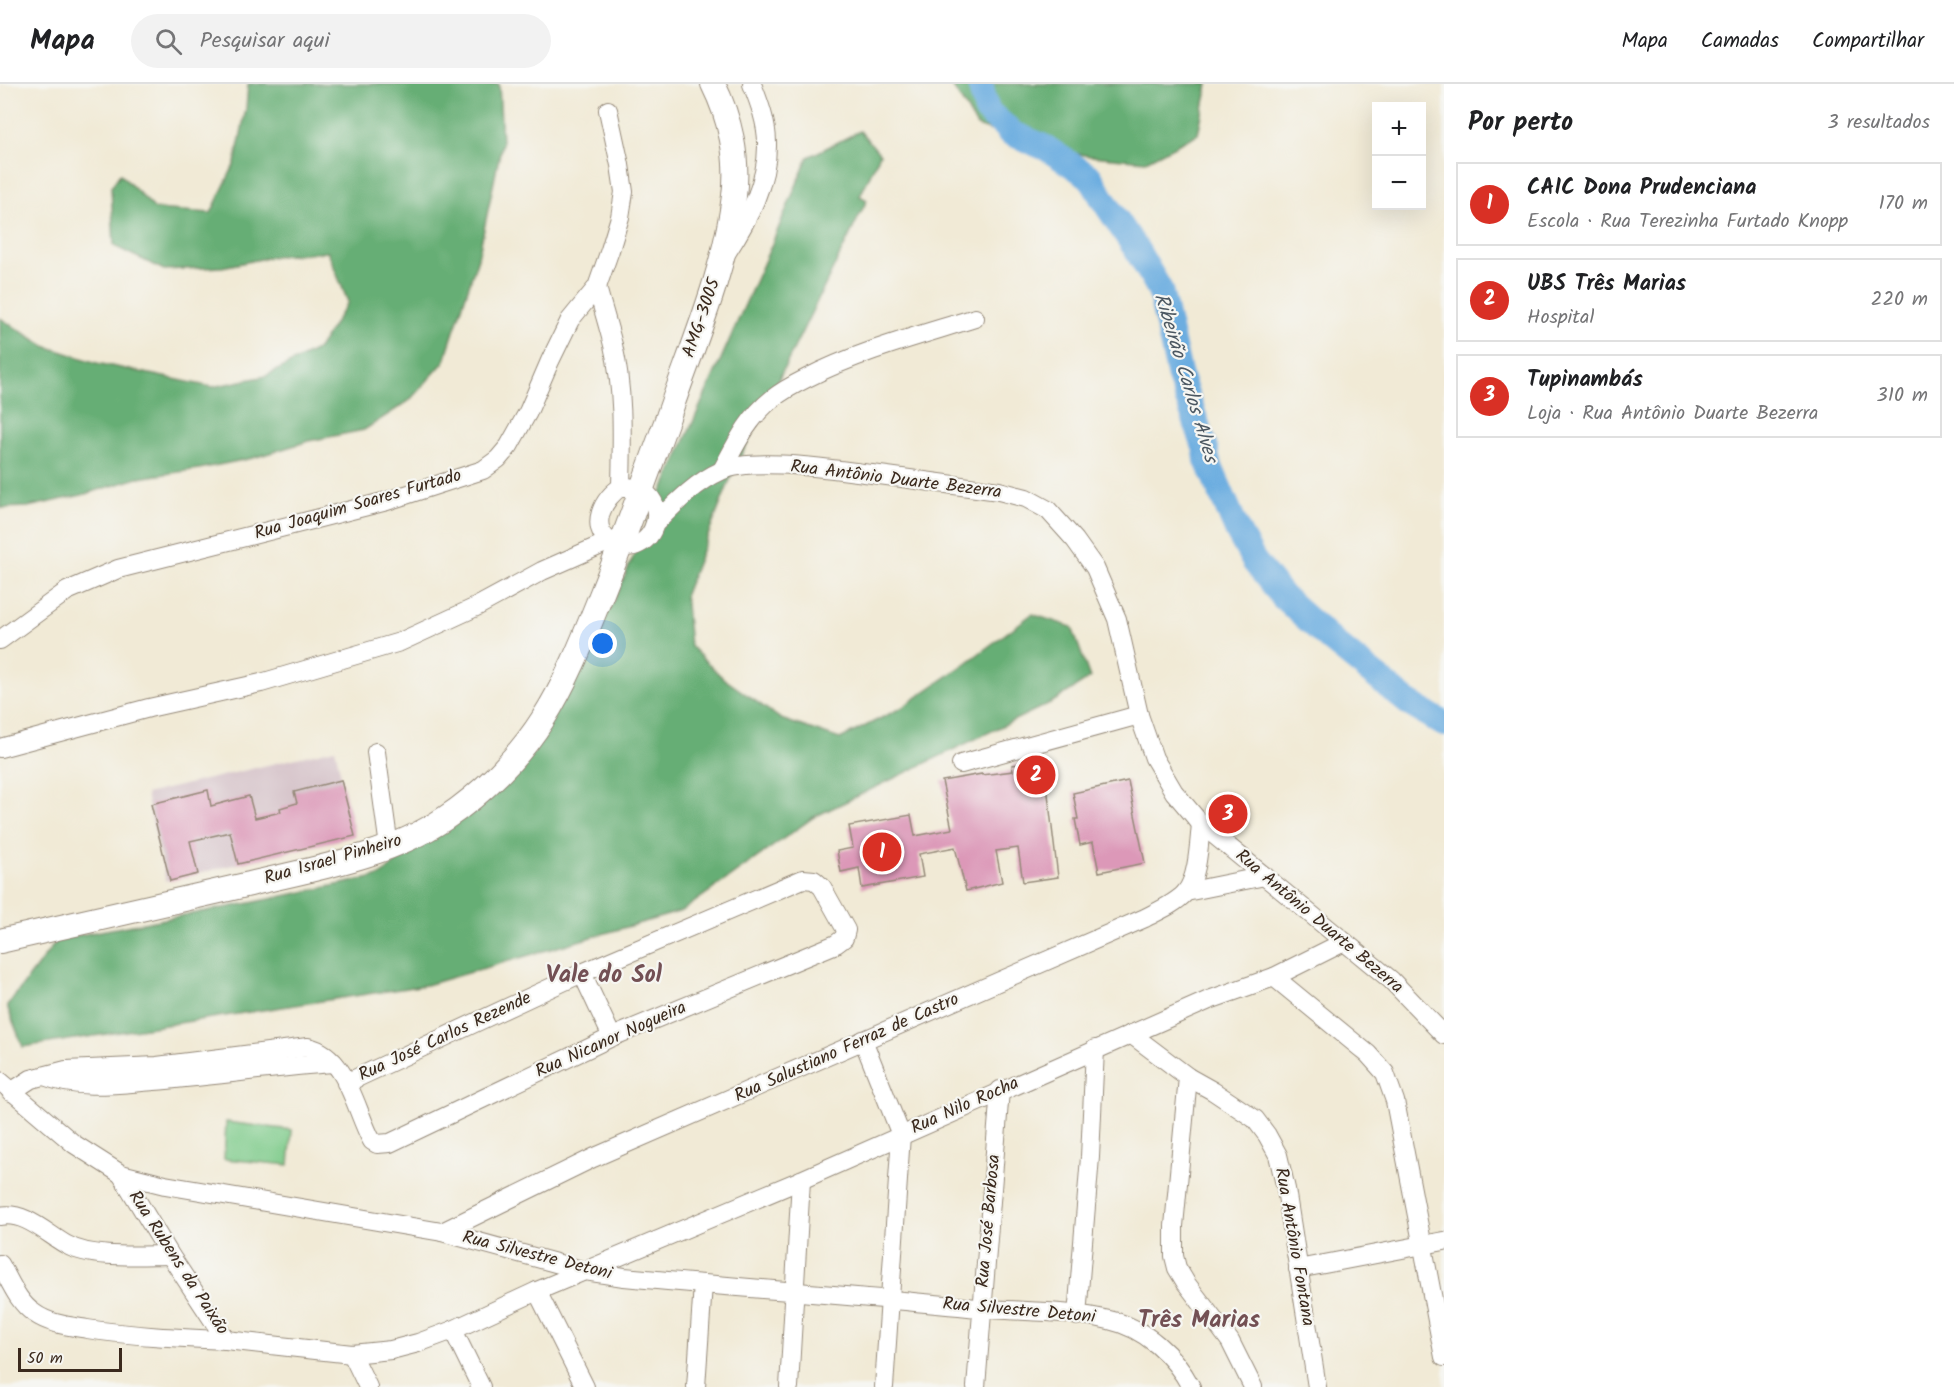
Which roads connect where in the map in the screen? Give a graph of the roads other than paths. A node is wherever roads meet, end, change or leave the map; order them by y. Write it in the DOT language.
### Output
graph roads {
  1 [pos="713,84"];
  2 [pos="752,84"];
  3 [pos="608,110"];
  4 [pos="724,256"];
  5 [pos="597,287"];
  6 [pos="975,318"];
  7 [pos="722,470"];
  8 [pos="631,489"];
  9 [pos="657,522"];
  10 [pos="616,544"];
  11 [pos="0,640"];
  12 [pos="1139,715"];
  13 [pos="0,748"];
  14 [pos="376,752"];
  15 [pos="962,764"];
  16 [pos="1201,824"];
  17 [pos="389,847"];
  18 [pos="1265,876"];
  19 [pos="1186,892"];
  20 [pos="846,930"];
  21 [pos="0,941"];
  22 [pos="1344,942"];
  23 [pos="582,973"];
  24 [pos="1274,977"];
  25 [pos="1131,1034"];
  26 [pos="1444,1035"];
  27 [pos="612,1037"];
  28 [pos="863,1041"];
  29 [pos="1095,1049"];
  30 [pos="1188,1077"];
  31 [pos="346,1083"];
  32 [pos="6,1087"];
  33 [pos="1000,1090"];
  34 [pos="901,1135"];
  35 [pos="121,1174"];
  36 [pos="801,1180"];
  37 [pos="0,1216"];
  38 [pos="442,1232"];
  39 [pos="1444,1242"];
  40 [pos="1423,1246"];
  41 [pos="170,1255"];
  42 [pos="0,1264"];
  43 [pos="1298,1269"];
  44 [pos="585,1271"];
  45 [pos="704,1284"];
  46 [pos="537,1292"];
  47 [pos="794,1292"];
  48 [pos="891,1300"];
  49 [pos="982,1308"];
  50 [pos="1077,1316"];
  51 [pos="453,1330"];
  52 [pos="226,1340"];
  53 [pos="352,1354"];
  54 [pos="1444,1357"];
  55 [pos="1189,1386"];
  56 [pos="368,1387"];
  57 [pos="481,1387"];
  58 [pos="585,1387"];
  59 [pos="696,1387"];
  60 [pos="789,1387"];
  61 [pos="884,1387"];
  62 [pos="976,1387"];
  63 [pos="1253,1387"];
  64 [pos="1317,1387"];
  1 -- 4 [label="main road, AMG-3005"];
  2 -- 4 [label="street"];
  3 -- 5 [label="street, Rua Joaquim Soares Furtado"];
  4 -- 8 [label="main road, AMG-3005"];
  5 -- 8 [label="street"];
  5 -- 11 [label="street, Rua Joaquim Soares Furtado"];
  6 -- 7 [label="street"];
  7 -- 9 [label="street, Rua Antônio Duarte Bezerra"];
  7 -- 12 [label="street, Rua Antônio Duarte Bezerra"];
  8 -- 9 [label="street"];
  8 -- 10 [label="main road, AMG-3005"];
  9 -- 10 [label="street, Rua Antônio Duarte Bezerra"];
  10 -- 13 [label="street"];
  10 -- 17 [label="main road, Rua Israel Pinheiro"];
  12 -- 15 [label="street"];
  12 -- 16 [label="street, Rua Antônio Duarte Bezerra"];
  14 -- 17 [label="street"];
  16 -- 18 [label="street, Rua Antônio Duarte Bezerra"];
  16 -- 19 [label="street"];
  17 -- 21 [label="main road, Rua Israel Pinheiro"];
  18 -- 19 [label="street"];
  18 -- 22 [label="street, Rua Antônio Duarte Bezerra"];
  19 -- 28 [label="street, Rua Salustiano Ferraz de Castro"];
  20 -- 23 [label="street, Rua José Carlos Rezende"];
  20 -- 27 [label="street, Rua Nicanor Nogueira"];
  22 -- 24 [label="street, Rua Nilo Rocha"];
  22 -- 26 [label="street, Rua Antônio Duarte Bezerra"];
  23 -- 27 [label="street"];
  23 -- 31 [label="street, Rua José Carlos Rezende"];
  24 -- 25 [label="street, Rua Nilo Rocha"];
  24 -- 40 [label="street"];
  25 -- 29 [label="street, Rua Nilo Rocha"];
  25 -- 30 [label="street, Rua Antônio Fontana"];
  27 -- 31 [label="street, Rua Nicanor Nogueira"];
  28 -- 34 [label="street"];
  28 -- 38 [label="street, Rua Salustiano Ferraz de Castro"];
  29 -- 33 [label="street, Rua Nilo Rocha"];
  29 -- 50 [label="street"];
  30 -- 43 [label="street, Rua Antônio Fontana"];
  30 -- 63 [label="street"];
  31 -- 32 [label="street"];
  32 -- 35 [label="street, Rua Silvestre Detoni"];
  33 -- 34 [label="street, Rua Nilo Rocha"];
  33 -- 49 [label="street, Rua José Barbosa"];
  34 -- 36 [label="street, Rua Nilo Rocha"];
  34 -- 48 [label="street"];
  35 -- 38 [label="street, Rua Silvestre Detoni"];
  35 -- 41 [label="street, Rua Rubens da Paixão"];
  36 -- 44 [label="street, Rua Nilo Rocha"];
  36 -- 47 [label="street"];
  37 -- 41 [label="street"];
  38 -- 44 [label="street, Rua Silvestre Detoni"];
  39 -- 40 [label="street"];
  40 -- 43 [label="street"];
  40 -- 54 [label="street"];
  41 -- 52 [label="street, Rua Rubens da Paixão"];
  42 -- 52 [label="street"];
  43 -- 64 [label="street, Rua Antônio Fontana"];
  44 -- 45 [label="street, Rua Silvestre Detoni"];
  44 -- 46 [label="street, Rua Rubens da Paixão"];
  45 -- 47 [label="street, Rua Silvestre Detoni"];
  45 -- 59 [label="street"];
  46 -- 51 [label="street, Rua Rubens da Paixão"];
  46 -- 58 [label="street"];
  47 -- 48 [label="street, Rua Silvestre Detoni"];
  47 -- 60 [label="street"];
  48 -- 49 [label="street, Rua Silvestre Detoni"];
  48 -- 61 [label="street"];
  49 -- 50 [label="street, Rua Silvestre Detoni"];
  49 -- 62 [label="street, Rua José Barbosa"];
  50 -- 55 [label="street, Rua Silvestre Detoni"];
  51 -- 53 [label="street, Rua Rubens da Paixão"];
  51 -- 57 [label="street"];
  52 -- 53 [label="street, Rua Rubens da Paixão"];
  53 -- 56 [label="street"];
}
